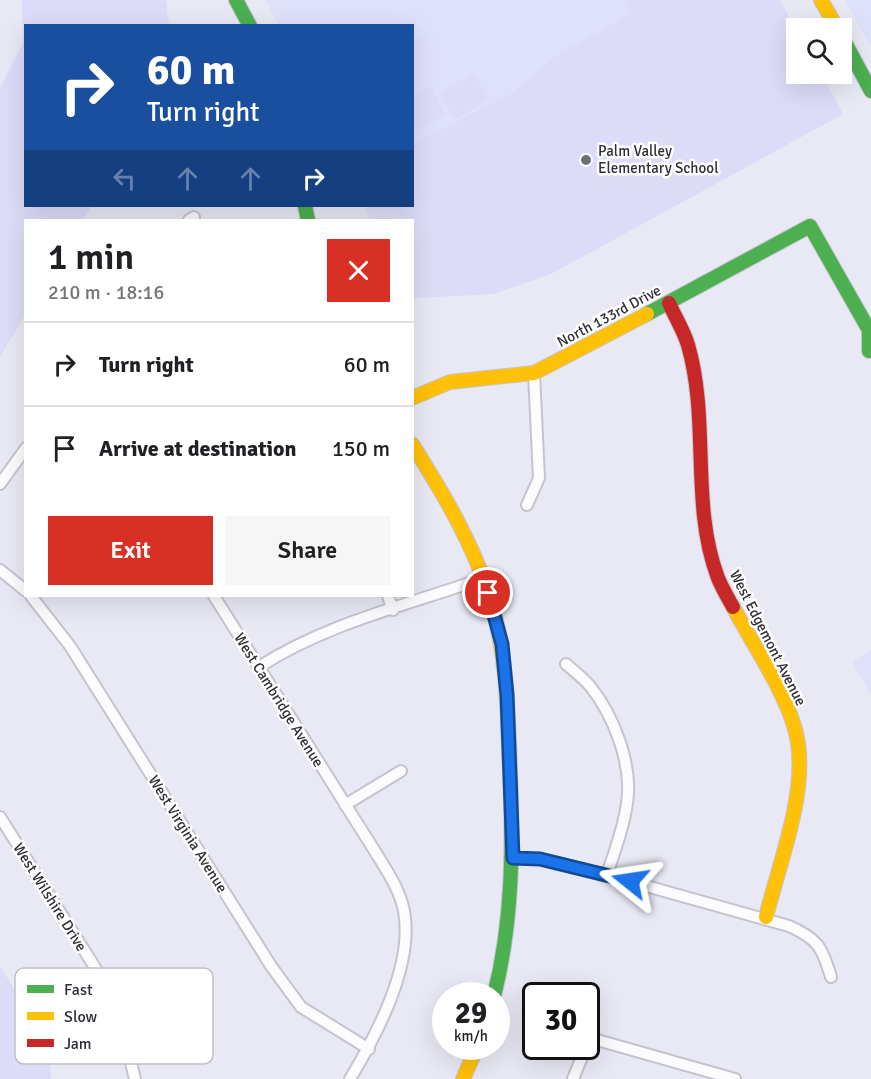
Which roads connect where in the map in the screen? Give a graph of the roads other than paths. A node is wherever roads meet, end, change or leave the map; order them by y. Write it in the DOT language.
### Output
graph roads {
  1 [pos="236,0"];
  2 [pos="821,0"];
  3 [pos="831,18"];
  4 [pos="249,24"];
  5 [pos="852,56"];
  6 [pos="871,91"];
  7 [pos="669,303"];
  8 [pos="869,351"];
  9 [pos="534,374"];
  10 [pos="414,397"];
  11 [pos="414,447"];
  12 [pos="24,451"];
  13 [pos="0,484"];
  14 [pos="527,505"];
  15 [pos="0,570"];
  16 [pos="484,578"];
  17 [pos="24,589"];
  18 [pos="32,597"];
  19 [pos="215,597"];
  20 [pos="388,597"];
  21 [pos="393,610"];
  22 [pos="566,663"];
  23 [pos="259,667"];
  24 [pos="401,771"];
  25 [pos="345,805"];
  26 [pos="0,817"];
  27 [pos="513,858"];
  28 [pos="607,875"];
  29 [pos="766,917"];
  30 [pos="95,968"];
  31 [pos="831,977"];
  32 [pos="497,982"];
  33 [pos="600,1047"];
  34 [pos="369,1049"];
  35 [pos="471,1060"];
  36 [pos="581,1060"];
  37 [pos="131,1064"];
  38 [pos="135,1079"];
  39 [pos="350,1079"];
  40 [pos="463,1079"];
  41 [pos="573,1079"];
  42 [pos="735,1079"];
  1 -- 4 [label="street"];
  2 -- 3 [label="street"];
  5 -- 6 [label="street"];
  7 -- 8 [label="street, North 133rd Drive"];
  7 -- 9 [label="street, North 133rd Drive"];
  7 -- 29 [label="street, West Edgemont Avenue"];
  9 -- 10 [label="street, North 133rd Drive"];
  9 -- 14 [label="street"];
  11 -- 16 [label="street"];
  12 -- 13 [label="street"];
  15 -- 17 [label="street"];
  16 -- 21 [label="street"];
  16 -- 27 [label="street"];
  18 -- 34 [label="street, West Virginia Avenue"];
  19 -- 23 [label="street, West Cambridge Avenue"];
  20 -- 21 [label="street"];
  21 -- 23 [label="street"];
  22 -- 28 [label="street"];
  23 -- 25 [label="street, West Cambridge Avenue"];
  24 -- 25 [label="street"];
  25 -- 34 [label="street, West Cambridge Avenue"];
  26 -- 30 [label="street, West Wilshire Drive"];
  27 -- 28 [label="street"];
  27 -- 32 [label="street"];
  28 -- 29 [label="street"];
  29 -- 31 [label="street"];
  33 -- 42 [label="street"];
  34 -- 39 [label="street, West Cambridge Avenue"];
  35 -- 40 [label="street"];
  36 -- 41 [label="street"];
  37 -- 38 [label="street, West Wilshire Drive"];
}
